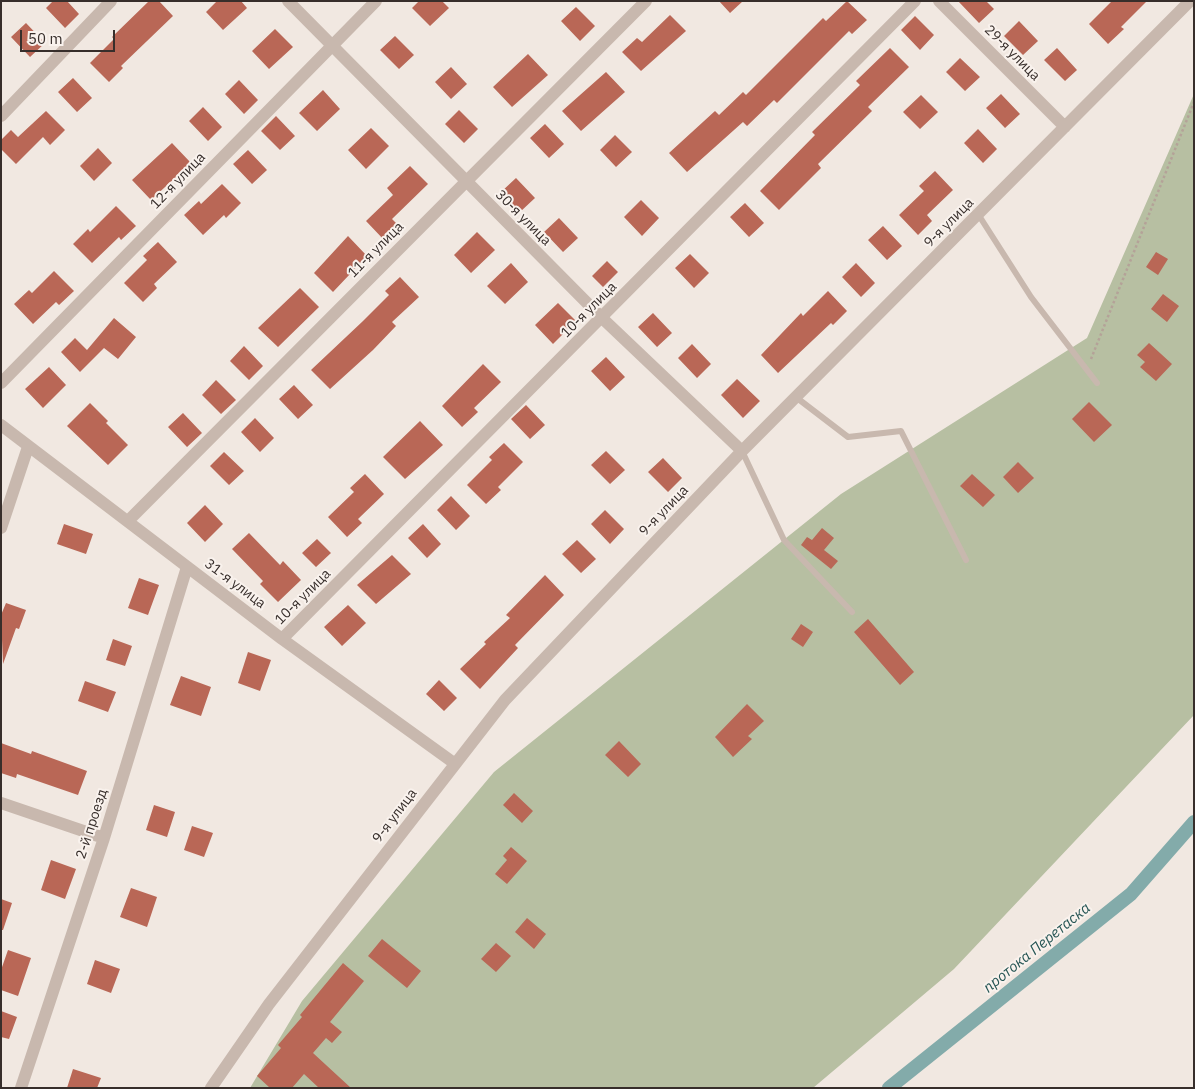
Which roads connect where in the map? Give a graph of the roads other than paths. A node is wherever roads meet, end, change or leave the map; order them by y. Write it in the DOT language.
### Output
graph roads {
  1 [pos="112,1"];
  2 [pos="288,1"];
  3 [pos="376,1"];
  4 [pos="646,1"];
  5 [pos="915,1"];
  6 [pos="939,1"];
  7 [pos="1190,1"];
  8 [pos="333,45"];
  9 [pos="1,116"];
  10 [pos="1065,127"];
  11 [pos="466,182"];
  12 [pos="978,214"];
  13 [pos="602,318"];
  14 [pos="1,383"];
  15 [pos="1097,383"];
  16 [pos="797,398"];
  17 [pos="1,425"];
  18 [pos="28,447"];
  19 [pos="742,451"];
  20 [pos="128,521"];
  21 [pos="1,528"];
  22 [pos="966,560"];
  23 [pos="188,567"];
  24 [pos="852,612"];
  25 [pos="282,639"];
  26 [pos="454,764"];
  27 [pos="1,803"];
  28 [pos="104,838"];
  29 [pos="21,1088"];
  30 [pos="211,1088"];
  1 -- 9 [label="street"];
  2 -- 8 [label="street, 30-я улица"];
  3 -- 8 [label="street, 12-я улица"];
  4 -- 11 [label="street, 11-я улица"];
  5 -- 13 [label="street, 10-я улица"];
  6 -- 10 [label="street, 29-я улица"];
  7 -- 10 [label="street, 9-я улица"];
  8 -- 11 [label="street, 30-я улица"];
  8 -- 14 [label="street, 12-я улица"];
  10 -- 12 [label="street, 9-я улица"];
  11 -- 13 [label="street, 30-я улица"];
  11 -- 20 [label="street, 11-я улица"];
  12 -- 15 [label="lane"];
  12 -- 16 [label="street, 9-я улица"];
  13 -- 19 [label="street, 30-я улица"];
  13 -- 25 [label="street, 10-я улица"];
  16 -- 19 [label="street, 9-я улица"];
  16 -- 22 [label="lane"];
  17 -- 18 [label="street, 31-я улица"];
  18 -- 20 [label="street, 31-я улица"];
  18 -- 21 [label="street"];
  19 -- 24 [label="lane"];
  19 -- 26 [label="street, 9-я улица"];
  20 -- 23 [label="street, 31-я улица"];
  23 -- 25 [label="street, 31-я улица"];
  23 -- 28 [label="street, 2-й проезд"];
  25 -- 26 [label="street, 31-я улица"];
  26 -- 30 [label="street, 9-я улица"];
  27 -- 28 [label="street"];
  28 -- 29 [label="street, 2-й проезд"];
}
